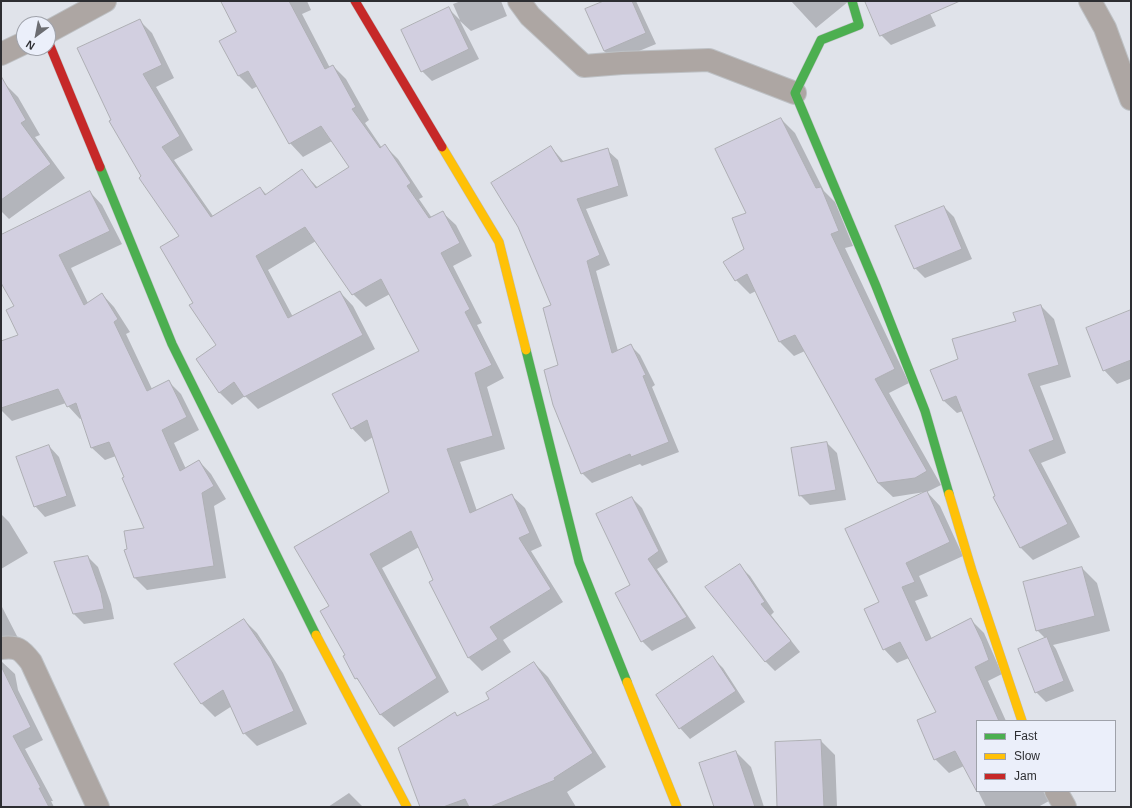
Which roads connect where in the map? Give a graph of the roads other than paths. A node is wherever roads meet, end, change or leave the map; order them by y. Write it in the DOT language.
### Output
graph roads {
  1 [pos="105,1"];
  2 [pos="355,1"];
  3 [pos="519,1"];
  4 [pos="852,1"];
  5 [pos="1090,1"];
  6 [pos="56,28"];
  7 [pos="16,47"];
  8 [pos="1,54"];
  9 [pos="55,56"];
  10 [pos="795,93"];
  11 [pos="1131,99"];
  12 [pos="1,648"];
  13 [pos="1022,720"];
  14 [pos="1057,792"];
  15 [pos="98,807"];
  16 [pos="406,807"];
  17 [pos="677,807"];
  18 [pos="1065,807"];
  1 -- 6 [label="street"];
  2 -- 17 [label="street"];
  3 -- 10 [label="street"];
  4 -- 10 [label="street"];
  5 -- 11 [label="street"];
  7 -- 8 [label="street"];
  9 -- 16 [label="street"];
  10 -- 13 [label="street"];
  12 -- 15 [label="street"];
  14 -- 18 [label="street"];
}
